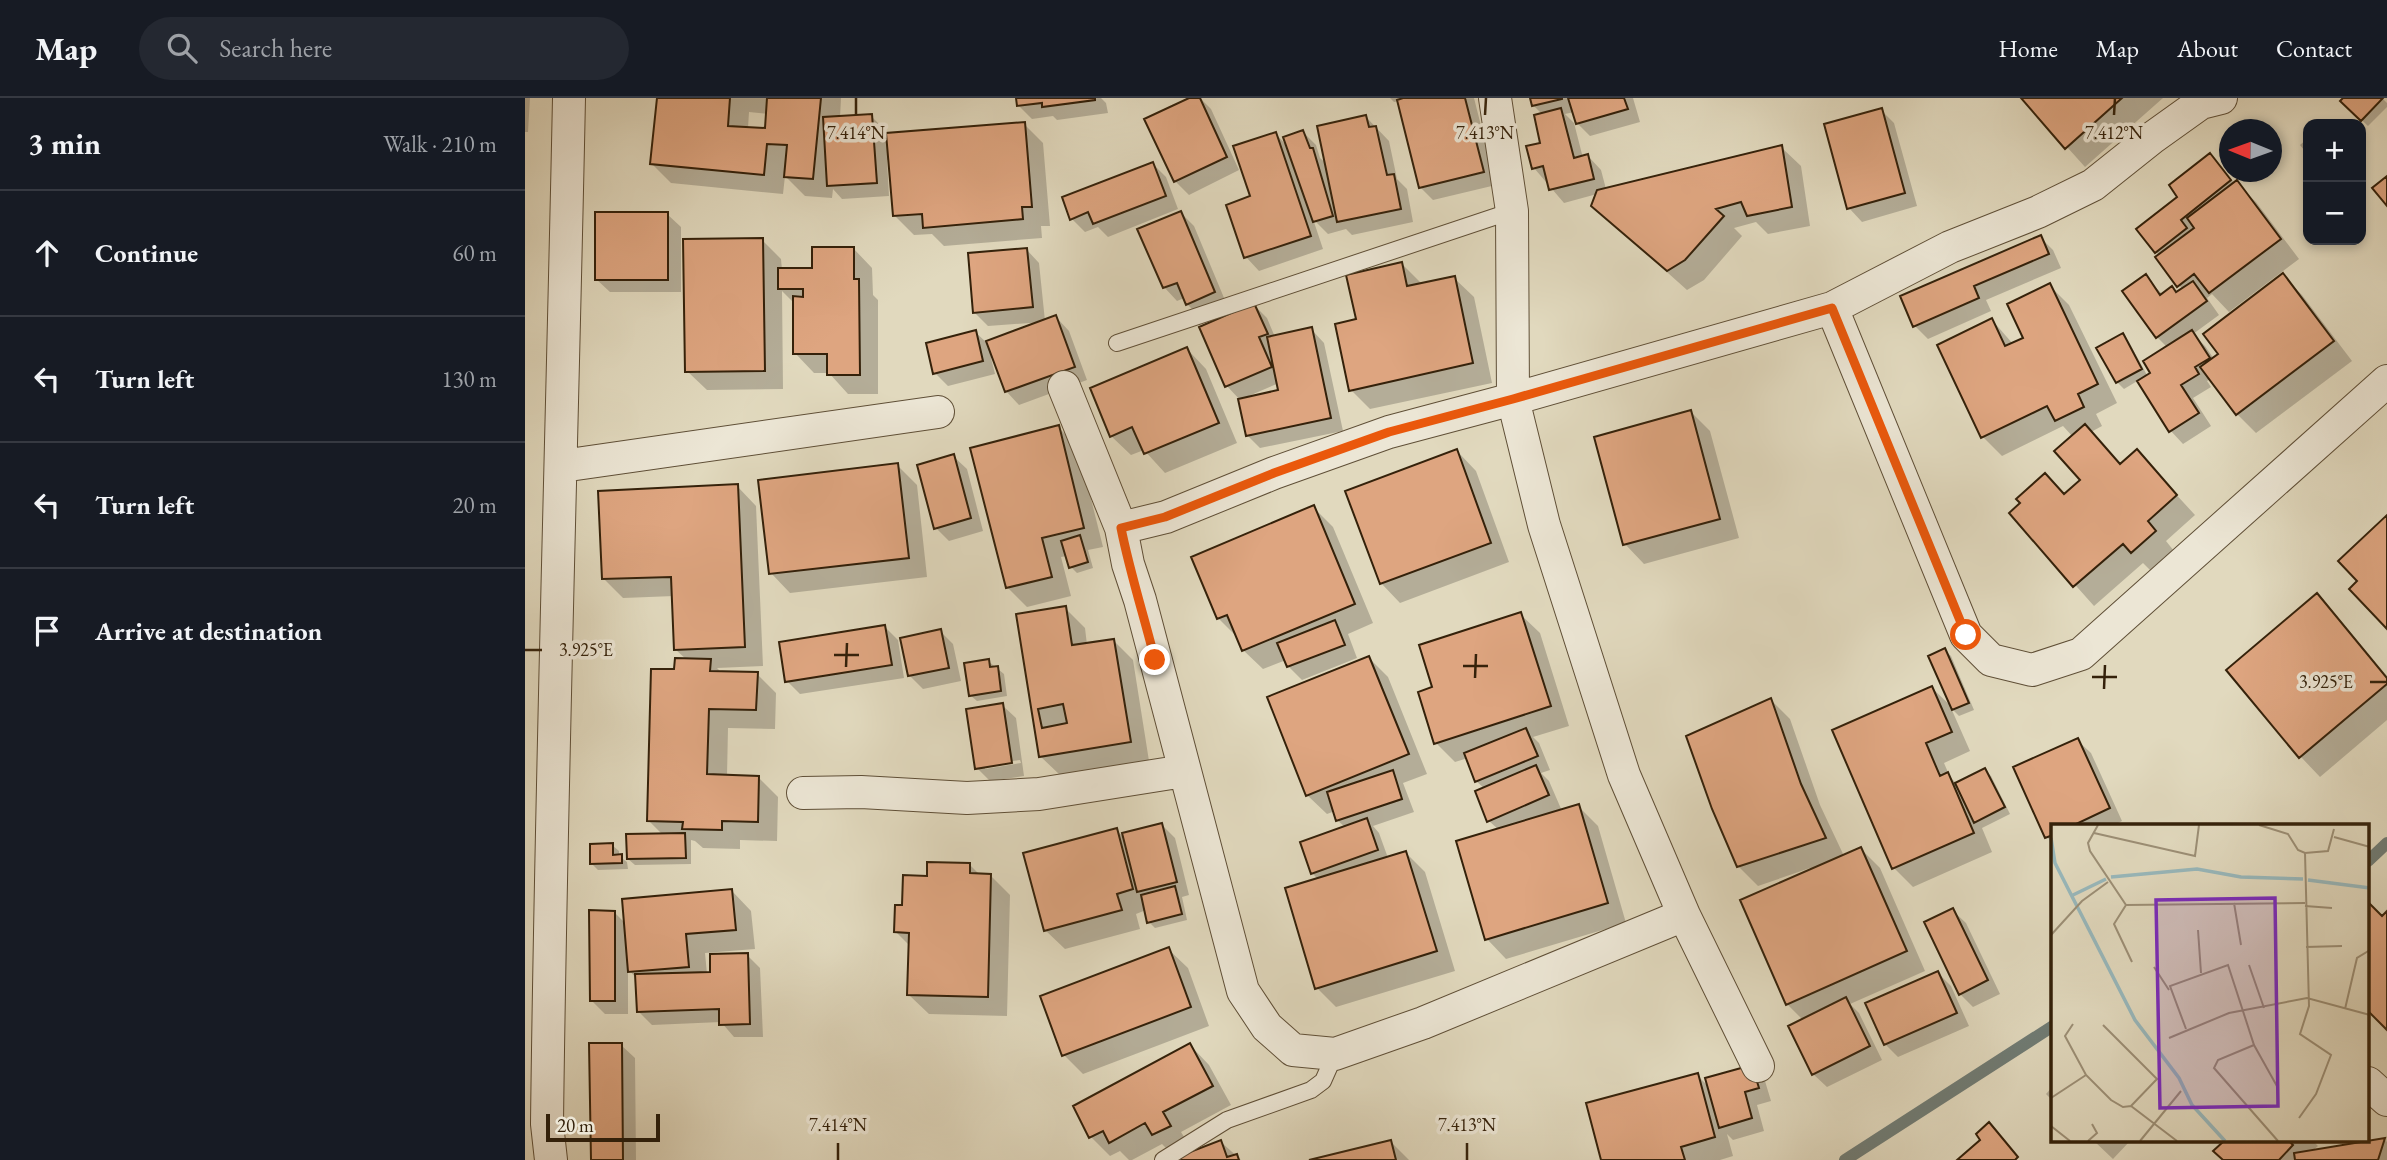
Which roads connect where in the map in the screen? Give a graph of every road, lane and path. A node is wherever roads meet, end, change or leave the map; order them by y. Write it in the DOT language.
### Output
graph roads {
  1 [pos="569,98"];
  2 [pos="1495,98"];
  3 [pos="2221,98"];
  4 [pos="1512,211"];
  5 [pos="1832,308"];
  6 [pos="1117,343"];
  7 [pos="2387,381"];
  8 [pos="1064,387"];
  9 [pos="1513,399"];
  10 [pos="938,412"];
  11 [pos="562,466"];
  12 [pos="1121,528"];
  13 [pos="1184,771"];
  14 [pos="803,793"];
  15 [pos="1684,915"];
  16 [pos="1335,1054"];
  17 [pos="1758,1066"];
  18 [pos="2369,1084"];
  19 [pos="2387,1100"];
  20 [pos="551,1160"];
  21 [pos="1163,1160"];
  1 -- 11 [label="street"];
  2 -- 4 [label="street"];
  3 -- 5 [label="street"];
  4 -- 6 [label="lane"];
  4 -- 9 [label="street"];
  5 -- 7 [label="street"];
  5 -- 9 [label="street"];
  8 -- 12 [label="street"];
  9 -- 12 [label="street"];
  9 -- 15 [label="street"];
  10 -- 11 [label="street"];
  11 -- 20 [label="street"];
  12 -- 13 [label="street"];
  13 -- 14 [label="street"];
  13 -- 16 [label="street"];
  15 -- 16 [label="street"];
  15 -- 17 [label="street"];
  16 -- 21 [label="lane"];
  18 -- 19 [label="street"];
}
